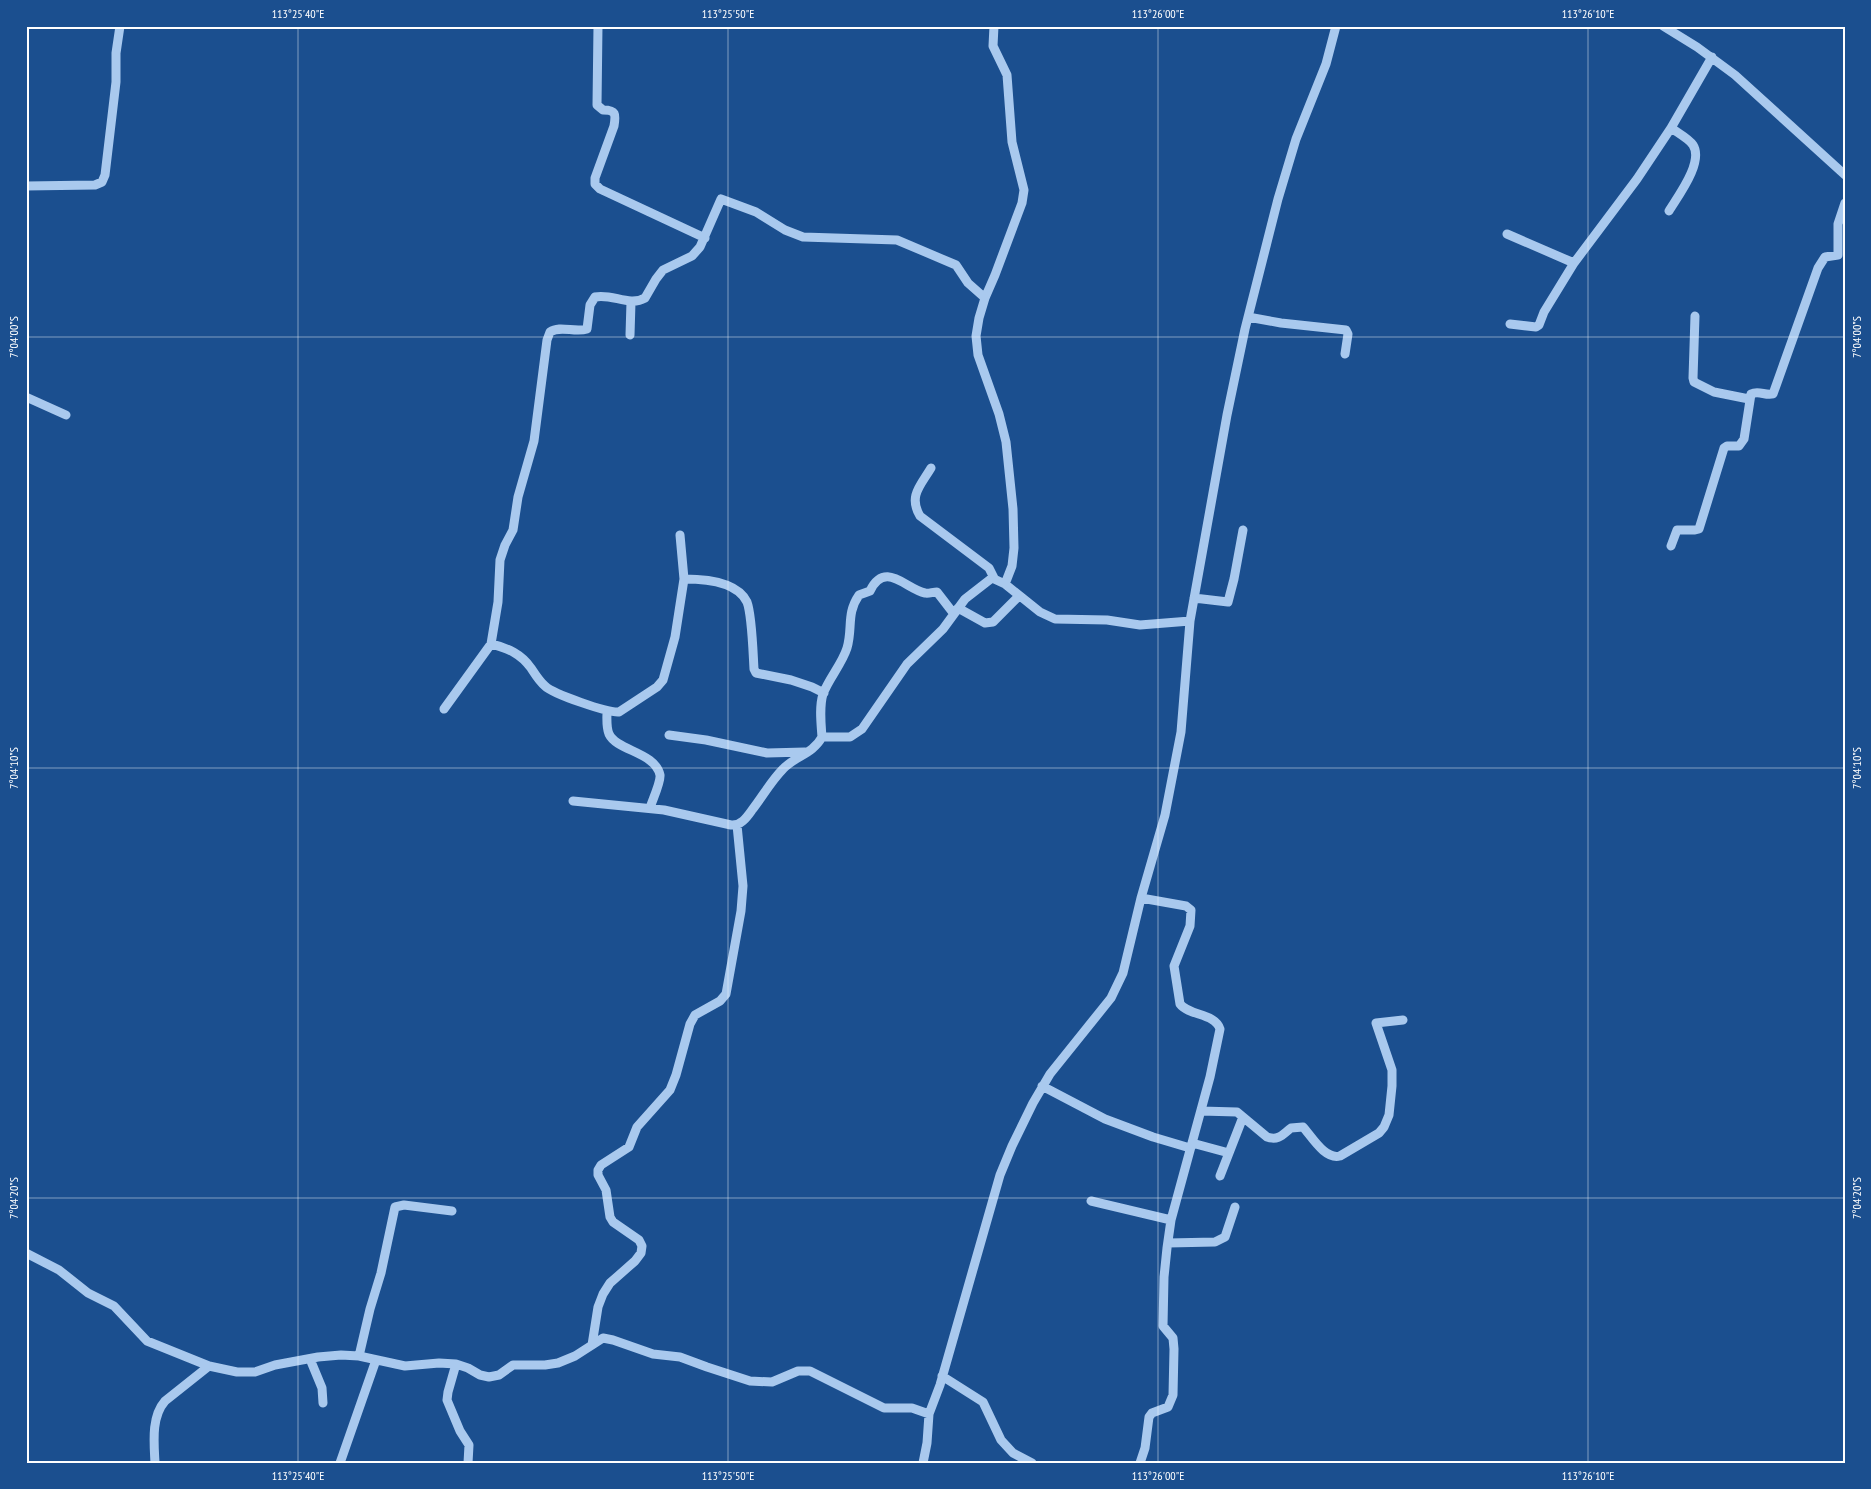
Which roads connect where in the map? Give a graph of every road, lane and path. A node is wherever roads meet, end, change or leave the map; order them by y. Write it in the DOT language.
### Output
graph roads {
  1 [pos="120,26"];
  2 [pos="598,26"];
  3 [pos="994,26"];
  4 [pos="1336,26"];
  5 [pos="1663,26"];
  6 [pos="1712,57"];
  7 [pos="1671,128"];
  8 [pos="1845,175"];
  9 [pos="26,186"];
  10 [pos="1845,203"];
  11 [pos="1669,210"];
  12 [pos="1507,234"];
  13 [pos="705,238"];
  14 [pos="1574,263"];
  15 [pos="985,298"];
  16 [pos="631,302"];
  17 [pos="1695,316"];
  18 [pos="1248,317"];
  19 [pos="1510,324"];
  20 [pos="630,335"];
  21 [pos="1346,354"];
  22 [pos="26,397"];
  23 [pos="1749,399"];
  24 [pos="66,415"];
  25 [pos="931,468"];
  26 [pos="1242,530"];
  27 [pos="680,535"];
  28 [pos="1671,546"];
  29 [pos="994,578"];
  30 [pos="684,579"];
  31 [pos="1005,584"];
  32 [pos="1020,596"];
  33 [pos="1194,598"];
  34 [pos="956,611"];
  35 [pos="1190,621"];
  36 [pos="491,644"];
  37 [pos="824,693"];
  38 [pos="444,709"];
  39 [pos="607,710"];
  40 [pos="669,734"];
  41 [pos="822,737"];
  42 [pos="809,752"];
  43 [pos="573,802"];
  44 [pos="650,808"];
  45 [pos="737,825"];
  46 [pos="1141,898"];
  47 [pos="1403,1020"];
  48 [pos="1042,1086"];
  49 [pos="1201,1111"];
  50 [pos="1243,1117"];
  51 [pos="1191,1145"];
  52 [pos="1229,1153"];
  53 [pos="1220,1176"];
  54 [pos="1091,1201"];
  55 [pos="1235,1207"];
  56 [pos="452,1212"];
  57 [pos="1171,1220"];
  58 [pos="1168,1243"];
  59 [pos="26,1253"];
  60 [pos="592,1345"];
  61 [pos="359,1356"];
  62 [pos="310,1359"];
  63 [pos="376,1360"];
  64 [pos="456,1364"];
  65 [pos="209,1366"];
  66 [pos="942,1376"];
  67 [pos="323,1403"];
  68 [pos="929,1414"];
  69 [pos="155,1463"];
  70 [pos="340,1463"];
  71 [pos="468,1463"];
  72 [pos="923,1463"];
  73 [pos="1032,1463"];
  74 [pos="1140,1463"];
  1 -- 9 [label="street"];
  2 -- 13 [label="street"];
  3 -- 15 [label="street"];
  4 -- 18 [label="street"];
  5 -- 6 [label="street"];
  6 -- 7 [label="street"];
  6 -- 8 [label="street"];
  7 -- 11 [label="street"];
  7 -- 14 [label="street"];
  10 -- 23 [label="street"];
  12 -- 14 [label="street"];
  13 -- 15 [label="street"];
  13 -- 16 [label="street"];
  14 -- 19 [label="street"];
  15 -- 31 [label="street"];
  16 -- 20 [label="street"];
  16 -- 36 [label="street"];
  17 -- 23 [label="street"];
  18 -- 21 [label="street"];
  18 -- 33 [label="street"];
  22 -- 24 [label="street"];
  23 -- 28 [label="street"];
  25 -- 29 [label="street"];
  26 -- 33 [label="street"];
  27 -- 30 [label="street"];
  29 -- 31 [label="street"];
  29 -- 34 [label="street"];
  30 -- 37 [label="street"];
  30 -- 39 [label="street"];
  31 -- 32 [label="street"];
  32 -- 34 [label="street"];
  32 -- 35 [label="street"];
  33 -- 35 [label="street"];
  34 -- 37 [label="street"];
  34 -- 41 [label="street"];
  35 -- 46 [label="street"];
  36 -- 38 [label="street"];
  36 -- 39 [label="street"];
  37 -- 41 [label="street"];
  39 -- 44 [label="street"];
  40 -- 42 [label="street"];
  41 -- 42 [label="street"];
  42 -- 45 [label="street"];
  43 -- 44 [label="street"];
  44 -- 45 [label="street"];
  45 -- 60 [label="street"];
  46 -- 48 [label="street"];
  46 -- 49 [label="street"];
  47 -- 50 [label="street"];
  48 -- 51 [label="street"];
  48 -- 66 [label="street"];
  49 -- 50 [label="street"];
  49 -- 51 [label="street"];
  50 -- 52 [label="street"];
  51 -- 52 [label="street"];
  51 -- 57 [label="street"];
  52 -- 53 [label="street"];
  54 -- 57 [label="street"];
  55 -- 58 [label="street"];
  56 -- 61 [label="street"];
  57 -- 58 [label="street"];
  58 -- 74 [label="street"];
  59 -- 65 [label="street"];
  60 -- 64 [label="street"];
  60 -- 68 [label="street"];
  61 -- 62 [label="street"];
  61 -- 63 [label="street"];
  62 -- 65 [label="street"];
  62 -- 67 [label="street"];
  63 -- 64 [label="street"];
  63 -- 70 [label="street"];
  64 -- 71 [label="street"];
  65 -- 69 [label="street"];
  66 -- 68 [label="street"];
  66 -- 73 [label="street"];
  68 -- 72 [label="street"];
}
